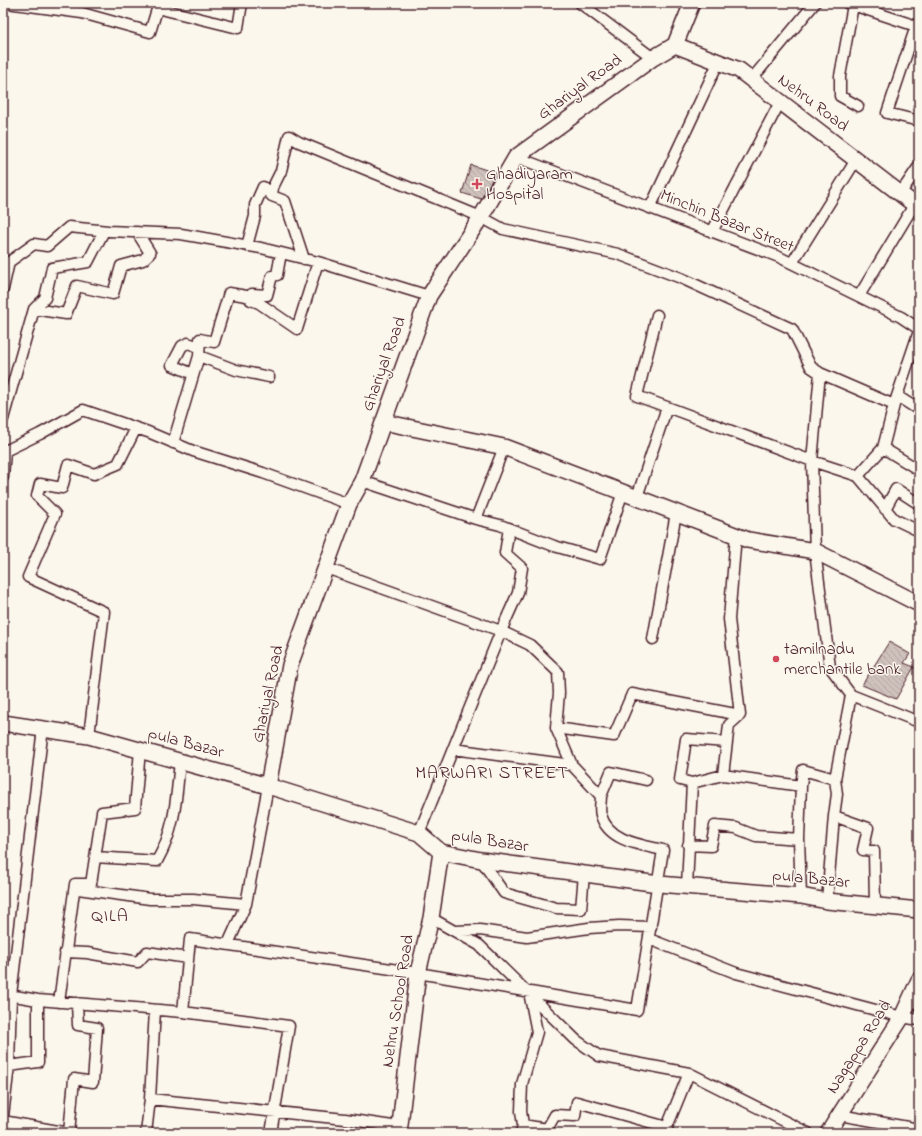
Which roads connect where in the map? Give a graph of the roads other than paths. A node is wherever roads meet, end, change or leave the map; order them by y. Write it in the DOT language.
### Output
graph roads {
  1 [pos="7,3"];
  2 [pos="242,3"];
  3 [pos="580,3"];
  4 [pos="692,3"];
  5 [pos="815,3"];
  6 [pos="850,4"];
  7 [pos="158,5"];
  8 [pos="918,26"];
  9 [pos="675,45"];
  10 [pos="653,58"];
  11 [pos="718,63"];
  12 [pos="751,80"];
  13 [pos="780,102"];
  14 [pos="858,106"];
  15 [pos="919,121"];
  16 [pos="516,157"];
  17 [pos="856,160"];
  18 [pos="919,166"];
  19 [pos="900,194"];
  20 [pos="272,196"];
  21 [pos="917,206"];
  22 [pos="650,208"];
  23 [pos="481,217"];
  24 [pos="104,231"];
  25 [pos="137,232"];
  26 [pos="712,232"];
  27 [pos="247,246"];
  28 [pos="281,253"];
  29 [pos="304,259"];
  30 [pos="318,262"];
  31 [pos="792,263"];
  32 [pos="3,289"];
  33 [pos="429,296"];
  34 [pos="859,296"];
  35 [pos="252,297"];
  36 [pos="34,309"];
  37 [pos="656,316"];
  38 [pos="919,330"];
  39 [pos="199,352"];
  40 [pos="820,373"];
  41 [pos="194,374"];
  42 [pos="269,377"];
  43 [pos="895,401"];
  44 [pos="667,407"];
  45 [pos="919,410"];
  46 [pos="3,419"];
  47 [pos="383,422"];
  48 [pos="136,428"];
  49 [pos="173,443"];
  50 [pos="504,447"];
  51 [pos="883,448"];
  52 [pos="4,450"];
  53 [pos="812,461"];
  54 [pos="919,470"];
  55 [pos="858,476"];
  56 [pos="3,477"];
  57 [pos="362,480"];
  58 [pos="623,492"];
  59 [pos="637,497"];
  60 [pos="349,504"];
  61 [pos="919,504"];
  62 [pos="885,509"];
  63 [pos="676,513"];
  64 [pos="476,519"];
  65 [pos="509,528"];
  66 [pos="919,531"];
  67 [pos="736,535"];
  68 [pos="815,551"];
  69 [pos="326,568"];
  70 [pos="919,604"];
  71 [pos="501,631"];
  72 [pos="653,639"];
  73 [pos="851,695"];
  74 [pos="740,715"];
  75 [pos="919,722"];
  76 [pos="3,723"];
  77 [pos="43,728"];
  78 [pos="556,728"];
  79 [pos="89,736"];
  80 [pos="727,742"];
  81 [pos="454,749"];
  82 [pos="140,750"];
  83 [pos="180,761"];
  84 [pos="572,765"];
  85 [pos="723,775"];
  86 [pos="646,780"];
  87 [pos="835,780"];
  88 [pos="692,783"];
  89 [pos="268,786"];
  90 [pos="801,786"];
  91 [pos="601,796"];
  92 [pos="834,816"];
  93 [pos="419,833"];
  94 [pos="799,839"];
  95 [pos="688,845"];
  96 [pos="441,852"];
  97 [pos="95,857"];
  98 [pos="481,860"];
  99 [pos="584,874"];
  100 [pos="659,884"];
  101 [pos="687,886"];
  102 [pos="74,888"];
  103 [pos="801,896"];
  104 [pos="827,901"];
  105 [pos="246,904"];
  106 [pos="875,904"];
  107 [pos="919,910"];
  108 [pos="431,918"];
  109 [pos="652,927"];
  110 [pos="455,931"];
  111 [pos="649,939"];
  112 [pos="228,944"];
  113 [pos="66,952"];
  114 [pos="188,958"];
  115 [pos="418,973"];
  116 [pos="919,980"];
  117 [pos="528,992"];
  118 [pos="7,994"];
  119 [pos="38,1000"];
  120 [pos="59,1002"];
  121 [pos="77,1003"];
  122 [pos="155,1010"];
  123 [pos="183,1012"];
  124 [pos="902,1017"];
  125 [pos="919,1020"];
  126 [pos="9,1066"];
  127 [pos="689,1073"];
  128 [pos="150,1099"];
  129 [pos="274,1112"];
  130 [pos="839,1115"];
  131 [pos="3,1116"];
  132 [pos="3,1121"];
  133 [pos="522,1129"];
  134 [pos="919,1129"];
  135 [pos="399,1130"];
  136 [pos="668,1130"];
  137 [pos="69,1133"];
  138 [pos="146,1133"];
  139 [pos="271,1133"];
  140 [pos="808,1133"];
  141 [pos="828,1133"];
  1 -- 7 [label="street"];
  2 -- 7 [label="street"];
  3 -- 10 [label="street"];
  4 -- 9 [label="street"];
  5 -- 12 [label="street"];
  6 -- 8 [label="street"];
  6 -- 14 [label="street"];
  8 -- 15 [label="street"];
  9 -- 10 [label="street, Ghariyal Road"];
  9 -- 11 [label="street, Nehru Road"];
  10 -- 16 [label="street, Ghariyal Road"];
  11 -- 12 [label="street, Nehru Road"];
  11 -- 22 [label="street"];
  12 -- 13 [label="street, Nehru Road"];
  13 -- 17 [label="street, Nehru Road"];
  13 -- 26 [label="street"];
  16 -- 22 [label="street, Minchin Bazar Street"];
  16 -- 23 [label="street, Ghariyal Road"];
  17 -- 19 [label="street, Nehru Road"];
  17 -- 31 [label="street"];
  18 -- 19 [label="street"];
  19 -- 21 [label="street, Nehru Road"];
  20 -- 23 [label="street"];
  20 -- 27 [label="street"];
  20 -- 29 [label="street"];
  21 -- 34 [label="street"];
  22 -- 26 [label="street, Minchin Bazar Street"];
  23 -- 33 [label="street, Ghariyal Road"];
  23 -- 40 [label="street"];
  24 -- 25 [label="street"];
  24 -- 32 [label="street"];
  24 -- 36 [label="street"];
  25 -- 27 [label="street"];
  25 -- 36 [label="street"];
  26 -- 31 [label="street, Minchin Bazar Street"];
  27 -- 28 [label="street"];
  28 -- 29 [label="street"];
  28 -- 35 [label="street"];
  29 -- 30 [label="street"];
  30 -- 33 [label="street"];
  30 -- 35 [label="street"];
  31 -- 34 [label="street, Minchin Bazar Street"];
  33 -- 47 [label="street, Ghariyal Road"];
  34 -- 38 [label="street, Minchin Bazar Street"];
  35 -- 39 [label="street"];
  36 -- 46 [label="street"];
  37 -- 44 [label="street"];
  38 -- 43 [label="street"];
  39 -- 41 [label="street"];
  39 -- 41 [label="street"];
  39 -- 42 [label="street"];
  40 -- 43 [label="street"];
  40 -- 53 [label="street"];
  41 -- 49 [label="street"];
  43 -- 45 [label="street"];
  43 -- 51 [label="street"];
  44 -- 53 [label="street"];
  44 -- 59 [label="street"];
  47 -- 50 [label="street"];
  47 -- 57 [label="street, Ghariyal Road"];
  48 -- 49 [label="street"];
  48 -- 52 [label="street"];
  48 -- 79 [label="street"];
  49 -- 60 [label="street"];
  50 -- 58 [label="street"];
  50 -- 64 [label="street"];
  51 -- 54 [label="street"];
  51 -- 55 [label="street"];
  52 -- 56 [label="street"];
  53 -- 55 [label="street"];
  53 -- 68 [label="street"];
  55 -- 62 [label="street"];
  57 -- 60 [label="street, Ghariyal Road"];
  57 -- 64 [label="street"];
  58 -- 59 [label="street"];
  58 -- 65 [label="street"];
  59 -- 63 [label="street"];
  60 -- 69 [label="street, Ghariyal Road"];
  61 -- 62 [label="street"];
  62 -- 66 [label="street"];
  63 -- 67 [label="street"];
  63 -- 72 [label="street"];
  64 -- 65 [label="street"];
  65 -- 71 [label="street"];
  67 -- 68 [label="street"];
  67 -- 74 [label="street"];
  68 -- 70 [label="street"];
  68 -- 73 [label="street"];
  69 -- 71 [label="street"];
  69 -- 89 [label="street, Ghariyal Road"];
  71 -- 78 [label="street"];
  71 -- 81 [label="street"];
  73 -- 75 [label="street"];
  73 -- 87 [label="street"];
  74 -- 78 [label="street"];
  74 -- 80 [label="street"];
  76 -- 77 [label="street, pula Bazar"];
  77 -- 79 [label="street, pula Bazar"];
  77 -- 118 [label="street"];
  78 -- 84 [label="street"];
  79 -- 82 [label="street, pula Bazar"];
  80 -- 85 [label="street"];
  80 -- 88 [label="street"];
  81 -- 84 [label="street"];
  81 -- 93 [label="street"];
  82 -- 83 [label="street, pula Bazar"];
  82 -- 97 [label="street"];
  83 -- 89 [label="street, pula Bazar"];
  83 -- 97 [label="street"];
  84 -- 91 [label="street"];
  85 -- 88 [label="street"];
  85 -- 90 [label="street"];
  86 -- 91 [label="street"];
  87 -- 90 [label="street"];
  87 -- 92 [label="street"];
  88 -- 95 [label="street"];
  89 -- 93 [label="street, pula Bazar"];
  89 -- 105 [label="street"];
  90 -- 94 [label="street"];
  91 -- 100 [label="street"];
  92 -- 104 [label="street"];
  92 -- 106 [label="street"];
  93 -- 96 [label="street, pula Bazar"];
  94 -- 95 [label="street"];
  94 -- 103 [label="street"];
  95 -- 101 [label="street"];
  96 -- 98 [label="street, pula Bazar"];
  96 -- 108 [label="street, Nehru School Road"];
  97 -- 102 [label="street"];
  98 -- 99 [label="street, pula Bazar"];
  98 -- 99 [label="street"];
  99 -- 100 [label="street, pula Bazar"];
  100 -- 101 [label="street, pula Bazar"];
  100 -- 109 [label="street"];
  101 -- 103 [label="street, pula Bazar"];
  102 -- 105 [label="street"];
  102 -- 113 [label="street"];
  103 -- 104 [label="street, pula Bazar"];
  104 -- 106 [label="street, pula Bazar"];
  105 -- 112 [label="street"];
  106 -- 107 [label="street, pula Bazar"];
  108 -- 110 [label="street"];
  108 -- 115 [label="street, Nehru School Road"];
  109 -- 110 [label="street"];
  109 -- 111 [label="street"];
  110 -- 117 [label="street"];
  111 -- 117 [label="street"];
  111 -- 124 [label="street"];
  112 -- 114 [label="street"];
  112 -- 115 [label="street"];
  113 -- 114 [label="street"];
  113 -- 120 [label="street"];
  114 -- 123 [label="street"];
  115 -- 117 [label="street"];
  115 -- 135 [label="street, Nehru School Road"];
  116 -- 124 [label="street, Nagappa Road"];
  117 -- 127 [label="street"];
  117 -- 133 [label="street"];
  118 -- 119 [label="street"];
  118 -- 126 [label="street"];
  119 -- 120 [label="street"];
  119 -- 126 [label="street"];
  120 -- 121 [label="street"];
  121 -- 122 [label="street"];
  121 -- 137 [label="street"];
  122 -- 123 [label="street"];
  122 -- 128 [label="street"];
  123 -- 129 [label="street"];
  124 -- 125 [label="street"];
  124 -- 130 [label="street, Nagappa Road"];
  126 -- 131 [label="street"];
  127 -- 136 [label="street"];
  127 -- 140 [label="street"];
  128 -- 129 [label="street"];
  128 -- 138 [label="street"];
  129 -- 135 [label="street"];
  129 -- 139 [label="street"];
  130 -- 134 [label="street"];
  130 -- 141 [label="street, Nagappa Road"];
  132 -- 137 [label="street"];
  133 -- 136 [label="street"];
}
